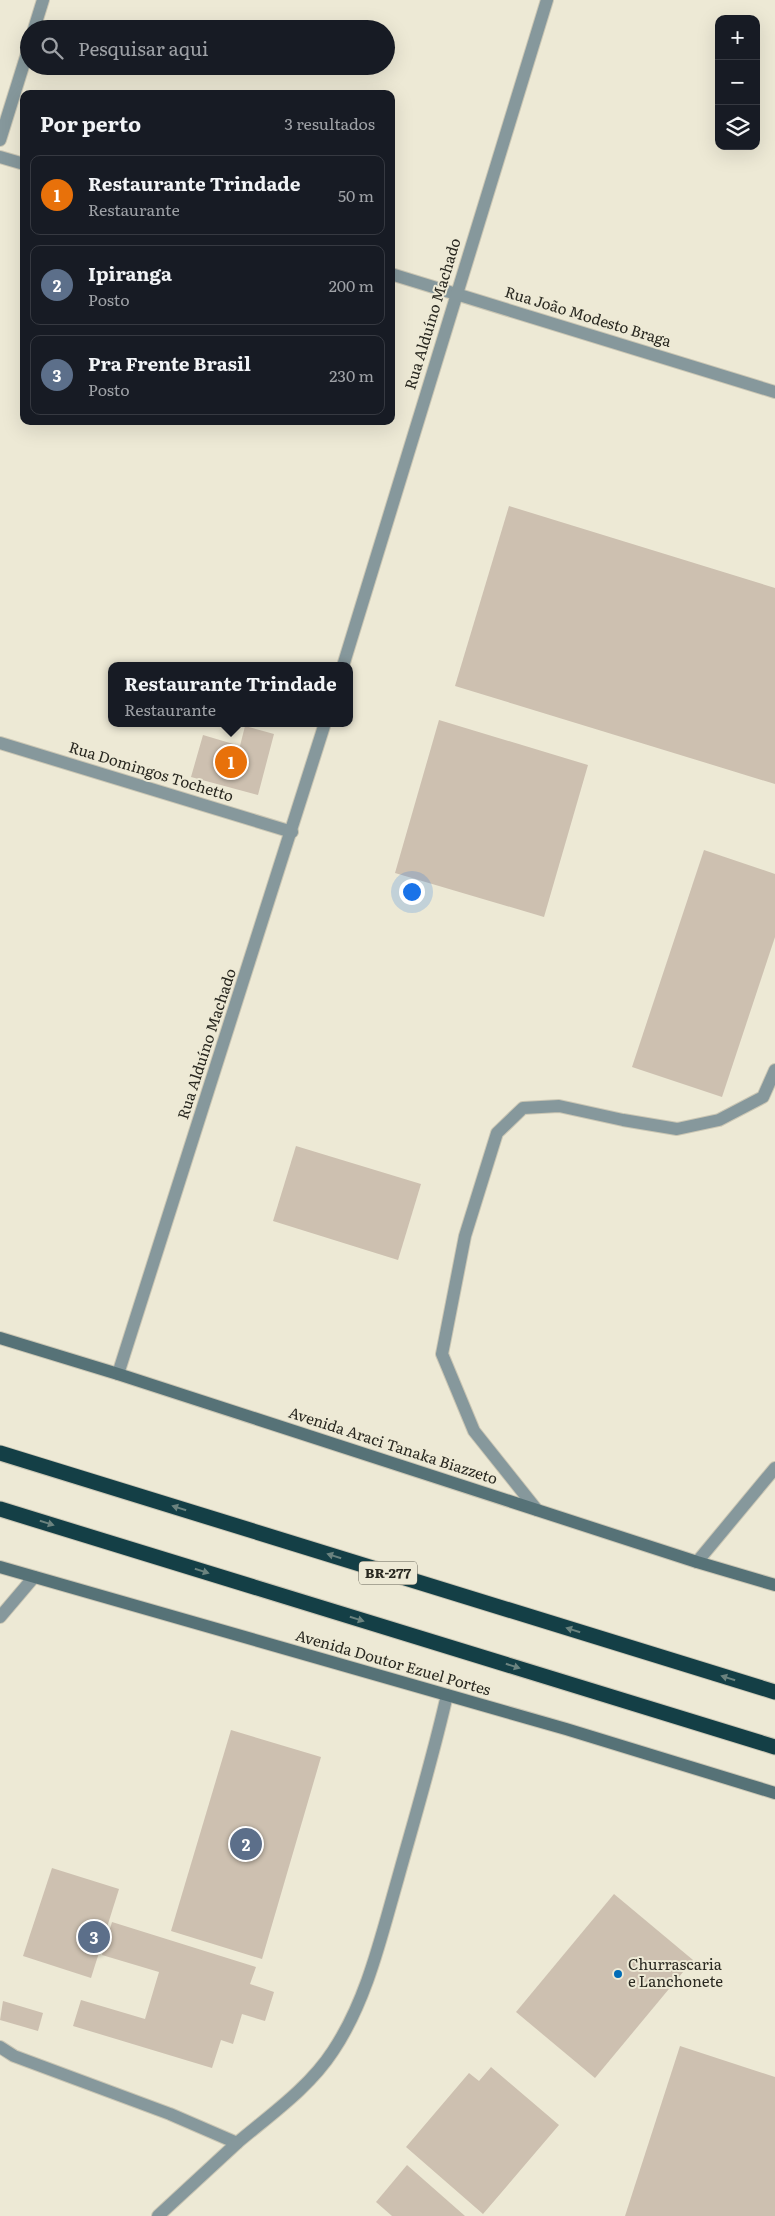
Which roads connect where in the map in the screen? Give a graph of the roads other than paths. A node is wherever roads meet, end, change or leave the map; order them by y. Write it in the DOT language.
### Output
graph roads {
  1 [pos="43,0"];
  2 [pos="547,0"];
  3 [pos="37,20"];
  4 [pos="20,75"];
  5 [pos="0,140"];
  6 [pos="0,157"];
  7 [pos="20,163"];
  8 [pos="395,275"];
  9 [pos="456,294"];
  10 [pos="775,392"];
  11 [pos="344,662"];
  12 [pos="324,727"];
  13 [pos="0,743"];
  14 [pos="292,832"];
  15 [pos="775,1070"];
  16 [pos="0,1338"];
  17 [pos="118,1374"];
  18 [pos="0,1453"];
  19 [pos="775,1468"];
  20 [pos="0,1509"];
  21 [pos="538,1510"];
  22 [pos="697,1562"];
  23 [pos="0,1567"];
  24 [pos="34,1577"];
  25 [pos="775,1585"];
  26 [pos="0,1617"];
  27 [pos="775,1692"];
  28 [pos="447,1695"];
  29 [pos="775,1747"];
  30 [pos="775,1793"];
  31 [pos="0,2047"];
  32 [pos="237,2143"];
  33 [pos="158,2216"];
  1 -- 3 [label="street"];
  2 -- 9 [label="street, Rua Alduíno Machado"];
  4 -- 5 [label="street"];
  6 -- 7 [label="street"];
  8 -- 9 [label="street, Rua João Modesto Braga"];
  9 -- 10 [label="street, Rua João Modesto Braga"];
  9 -- 11 [label="street, Rua Alduíno Machado"];
  12 -- 14 [label="street, Rua Alduíno Machado"];
  13 -- 14 [label="street, Rua Domingos Tochetto"];
  14 -- 17 [label="street, Rua Alduíno Machado"];
  15 -- 21 [label="street"];
  16 -- 17 [label="street, Avenida Araci Tanaka Biazzeto"];
  17 -- 21 [label="street, Avenida Araci Tanaka Biazzeto"];
  27 -- 18 [label="highway, BR-277, one-way"];
  19 -- 22 [label="street"];
  20 -- 29 [label="highway, one-way"];
  21 -- 22 [label="street, Avenida Araci Tanaka Biazzeto"];
  22 -- 25 [label="street, Avenida Araci Tanaka Biazzeto"];
  23 -- 24 [label="street, Avenida Doutor Ezuel Portes"];
  24 -- 26 [label="street"];
  24 -- 28 [label="street, Avenida Doutor Ezuel Portes"];
  28 -- 30 [label="street, Avenida Doutor Ezuel Portes"];
  28 -- 32 [label="street"];
  31 -- 32 [label="street"];
  32 -- 33 [label="street"];
}
